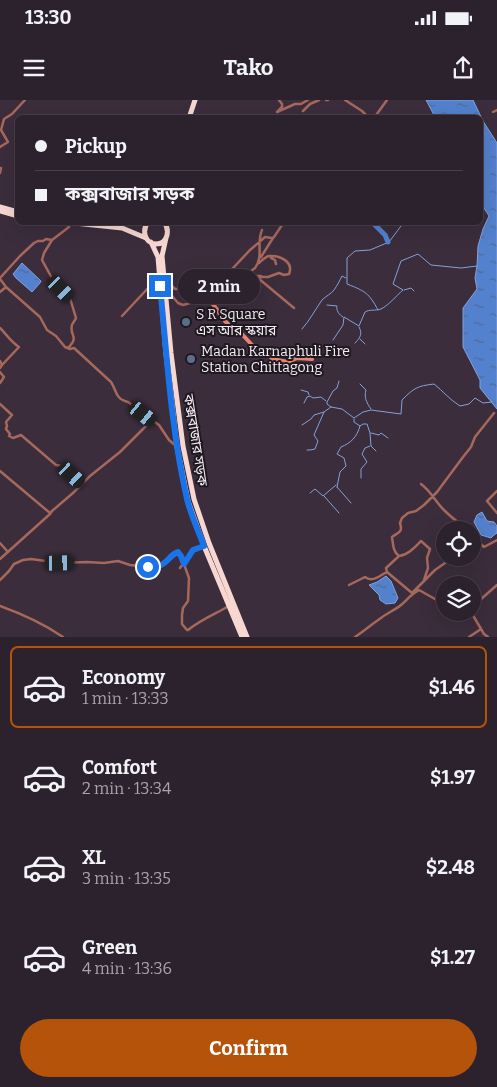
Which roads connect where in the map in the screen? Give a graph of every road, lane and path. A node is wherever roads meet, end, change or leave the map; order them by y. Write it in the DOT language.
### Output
graph roads {
  1 [pos="25,100"];
  2 [pos="195,100"];
  3 [pos="279,100"];
  4 [pos="308,100"];
  5 [pos="319,100"];
  6 [pos="345,100"];
  7 [pos="387,100"];
  8 [pos="304,111"];
  9 [pos="190,115"];
  10 [pos="366,115"];
  11 [pos="376,115"];
  12 [pos="0,147"];
  13 [pos="1,168"];
  14 [pos="0,173"];
  15 [pos="0,207"];
  16 [pos="0,211"];
  17 [pos="15,211"];
  18 [pos="15,215"];
  19 [pos="69,225"];
  20 [pos="90,225"];
  21 [pos="147,225"];
  22 [pos="166,225"];
  23 [pos="282,225"];
  24 [pos="262,230"];
  25 [pos="274,237"];
  26 [pos="166,238"];
  27 [pos="52,240"];
  28 [pos="148,240"];
  29 [pos="259,242"];
  30 [pos="267,257"];
  31 [pos="260,258"];
  32 [pos="259,263"];
  33 [pos="276,264"];
  34 [pos="276,274"];
  35 [pos="258,278"];
  36 [pos="0,279"];
  37 [pos="239,280"];
  38 [pos="162,285"];
  39 [pos="6,287"];
  40 [pos="179,289"];
  41 [pos="236,290"];
  42 [pos="0,292"];
  43 [pos="166,294"];
  44 [pos="204,299"];
  45 [pos="183,305"];
  46 [pos="294,308"];
  47 [pos="182,310"];
  48 [pos="122,316"];
  49 [pos="0,328"];
  50 [pos="68,348"];
  51 [pos="312,359"];
  52 [pos="0,361"];
  53 [pos="1,368"];
  54 [pos="0,383"];
  55 [pos="0,404"];
  56 [pos="494,413"];
  57 [pos="152,421"];
  58 [pos="177,447"];
  59 [pos="0,471"];
  60 [pos="82,484"];
  61 [pos="421,484"];
  62 [pos="497,491"];
  63 [pos="432,496"];
  64 [pos="497,512"];
  65 [pos="50,513"];
  66 [pos="457,521"];
  67 [pos="497,540"];
  68 [pos="0,543"];
  69 [pos="481,543"];
  70 [pos="204,546"];
  71 [pos="8,552"];
  72 [pos="399,556"];
  73 [pos="0,559"];
  74 [pos="184,564"];
  75 [pos="440,566"];
  76 [pos="180,568"];
  77 [pos="387,572"];
  78 [pos="0,580"];
  79 [pos="424,580"];
  80 [pos="349,585"];
  81 [pos="497,585"];
  82 [pos="412,593"];
  83 [pos="436,599"];
  84 [pos="481,599"];
  85 [pos="0,606"];
  86 [pos="229,606"];
  87 [pos="477,621"];
  88 [pos="481,628"];
  89 [pos="63,637"];
  90 [pos="242,637"];
  91 [pos="247,637"];
  92 [pos="355,637"];
  93 [pos="469,637"];
  94 [pos="488,637"];
  1 -- 12 [label="street"];
  2 -- 9 [label="highway"];
  3 -- 4 [label="street"];
  5 -- 8 [label="street"];
  6 -- 10 [label="street"];
  7 -- 11 [label="street"];
  13 -- 14 [label="street"];
  15 -- 17 [label="highway"];
  16 -- 18 [label="highway"];
  19 -- 27 [label="street"];
  20 -- 28 [label="highway"];
  21 -- 28 [label="highway"];
  22 -- 26 [label="highway, কক্সবাজার সড়ক"];
  23 -- 25 [label="street"];
  24 -- 29 [label="street"];
  25 -- 29 [label="street"];
  25 -- 31 [label="street"];
  26 -- 28 [label="highway"];
  26 -- 38 [label="highway, কক্সবাজার সড়ক"];
  27 -- 36 [label="street"];
  27 -- 50 [label="street"];
  28 -- 38 [label="highway, কক্সবাজার সড়ক"];
  29 -- 31 [label="street"];
  29 -- 44 [label="street"];
  30 -- 32 [label="street"];
  30 -- 33 [label="street"];
  30 -- 34 [label="street"];
  31 -- 32 [label="street"];
  32 -- 37 [label="street"];
  34 -- 35 [label="street"];
  34 -- 37 [label="street"];
  35 -- 41 [label="street"];
  35 -- 46 [label="street"];
  36 -- 39 [label="street"];
  37 -- 44 [label="street"];
  38 -- 40 [label="street"];
  38 -- 43 [label="highway, কক্সবাজার সড়ক"];
  38 -- 48 [label="street"];
  38 -- 58 [label="highway, কক্সবাজার সড়ক"];
  39 -- 42 [label="street"];
  39 -- 50 [label="street"];
  43 -- 45 [label="street"];
  43 -- 91 [label="highway, কক্সবাজার সড়ক"];
  44 -- 45 [label="street"];
  44 -- 51 [label="street"];
  45 -- 47 [label="street"];
  49 -- 53 [label="street"];
  50 -- 57 [label="street"];
  52 -- 53 [label="street"];
  53 -- 54 [label="street"];
  55 -- 60 [label="street"];
  56 -- 63 [label="street"];
  57 -- 58 [label="street"];
  57 -- 60 [label="street"];
  58 -- 70 [label="highway, কক্সবাজার সড়ক"];
  59 -- 65 [label="street"];
  60 -- 65 [label="street"];
  61 -- 63 [label="street"];
  62 -- 64 [label="street"];
  63 -- 66 [label="street"];
  63 -- 72 [label="street"];
  65 -- 71 [label="street"];
  67 -- 69 [label="street"];
  68 -- 71 [label="street"];
  70 -- 74 [label="street"];
  70 -- 86 [label="highway, কক্সবাজার সড়ক"];
  71 -- 73 [label="street"];
  72 -- 77 [label="street"];
  72 -- 79 [label="street"];
  74 -- 76 [label="street"];
  74 -- 78 [label="street"];
  74 -- 86 [label="street"];
  75 -- 79 [label="street"];
  77 -- 80 [label="street"];
  77 -- 82 [label="street"];
  79 -- 82 [label="street"];
  81 -- 84 [label="street"];
  82 -- 83 [label="street"];
  82 -- 92 [label="street"];
  85 -- 89 [label="street"];
  86 -- 90 [label="highway, কক্সবাজার সড়ক"];
  87 -- 88 [label="street"];
  88 -- 93 [label="street"];
  88 -- 94 [label="street"];
}
